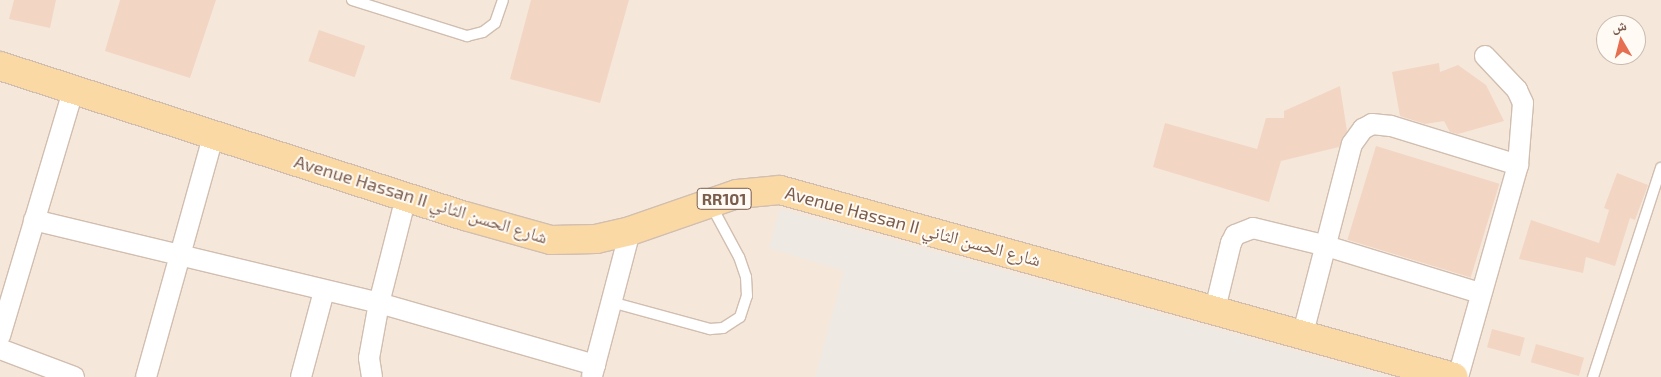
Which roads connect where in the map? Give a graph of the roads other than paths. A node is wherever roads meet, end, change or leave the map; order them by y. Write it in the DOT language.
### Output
graph roads {
  1 [pos="352,0"];
  2 [pos="503,0"];
  3 [pos="1485,56"];
  4 [pos="0,66"];
  5 [pos="74,88"];
  6 [pos="214,134"];
  7 [pos="1518,166"];
  8 [pos="1661,168"];
  9 [pos="406,197"];
  10 [pos="710,204"];
  11 [pos="34,220"];
  12 [pos="630,231"];
  13 [pos="1323,245"];
  14 [pos="179,253"];
  15 [pos="324,291"];
  16 [pos="1480,293"];
  17 [pos="611,302"];
  18 [pos="379,303"];
  19 [pos="1215,309"];
  20 [pos="1303,333"];
  21 [pos="0,336"];
  22 [pos="0,349"];
  23 [pos="594,371"];
  24 [pos="74,377"];
  25 [pos="146,377"];
  26 [pos="301,377"];
  27 [pos="372,377"];
  28 [pos="1456,377"];
  29 [pos="1593,377"];
  1 -- 2 [label="lane"];
  3 -- 7 [label="street"];
  4 -- 5 [label="main road, Avenue Hassan II شارع الحسن الثاني / RR101"];
  5 -- 6 [label="main road, Avenue Hassan II شارع الحسن الثاني / RR101"];
  5 -- 11 [label="street"];
  6 -- 9 [label="main road, Avenue Hassan II شارع الحسن الثاني / RR101"];
  6 -- 14 [label="street"];
  7 -- 13 [label="street"];
  7 -- 16 [label="street"];
  8 -- 29 [label="lane"];
  9 -- 12 [label="main road, Avenue Hassan II شارع الحسن الثاني / RR101"];
  9 -- 18 [label="street"];
  10 -- 12 [label="main road, Avenue Hassan II شارع الحسن الثاني / RR101"];
  10 -- 17 [label="lane"];
  10 -- 19 [label="main road, Avenue Hassan II شارع الحسن الثاني / RR101"];
  11 -- 14 [label="street"];
  11 -- 21 [label="street"];
  12 -- 17 [label="street"];
  13 -- 16 [label="street"];
  13 -- 19 [label="street"];
  13 -- 20 [label="street"];
  14 -- 15 [label="street"];
  14 -- 25 [label="street"];
  15 -- 18 [label="street"];
  15 -- 26 [label="street"];
  16 -- 28 [label="street"];
  17 -- 23 [label="street"];
  18 -- 23 [label="street"];
  18 -- 27 [label="street"];
  19 -- 20 [label="main road, Avenue Hassan II شارع الحسن الثاني / RR101"];
  20 -- 28 [label="main road, Avenue Hassan II شارع الحسن الثاني / RR101"];
  22 -- 24 [label="street"];
}
